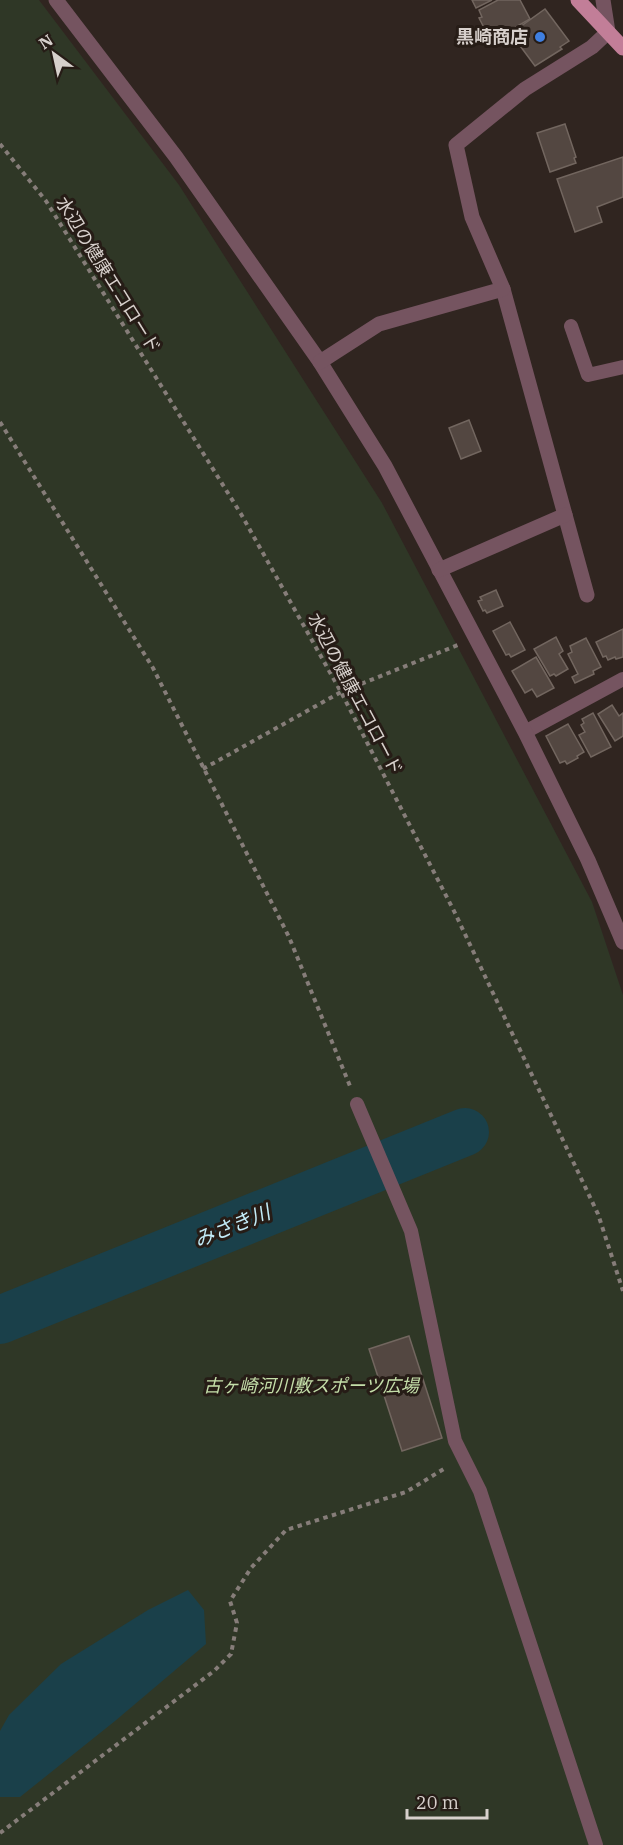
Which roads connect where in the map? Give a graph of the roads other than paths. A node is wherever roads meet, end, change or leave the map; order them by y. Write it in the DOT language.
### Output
graph roads {
  1 [pos="56,0"];
  2 [pos="578,0"];
  3 [pos="603,0"];
  4 [pos="608,32"];
  5 [pos="623,48"];
  6 [pos="502,289"];
  7 [pos="571,326"];
  8 [pos="320,362"];
  9 [pos="623,367"];
  10 [pos="565,515"];
  11 [pos="439,570"];
  12 [pos="587,595"];
  13 [pos="623,679"];
  14 [pos="525,732"];
  15 [pos="623,942"];
  16 [pos="357,1104"];
  17 [pos="596,1845"];
  1 -- 8 [label="street"];
  2 -- 4 [label="main road"];
  3 -- 4 [label="street"];
  4 -- 5 [label="main road"];
  4 -- 6 [label="street"];
  6 -- 8 [label="street"];
  6 -- 10 [label="street"];
  7 -- 9 [label="lane"];
  8 -- 11 [label="street"];
  10 -- 11 [label="street"];
  10 -- 12 [label="street"];
  11 -- 14 [label="street"];
  13 -- 14 [label="lane"];
  14 -- 15 [label="street"];
  16 -- 17 [label="lane"];
}
